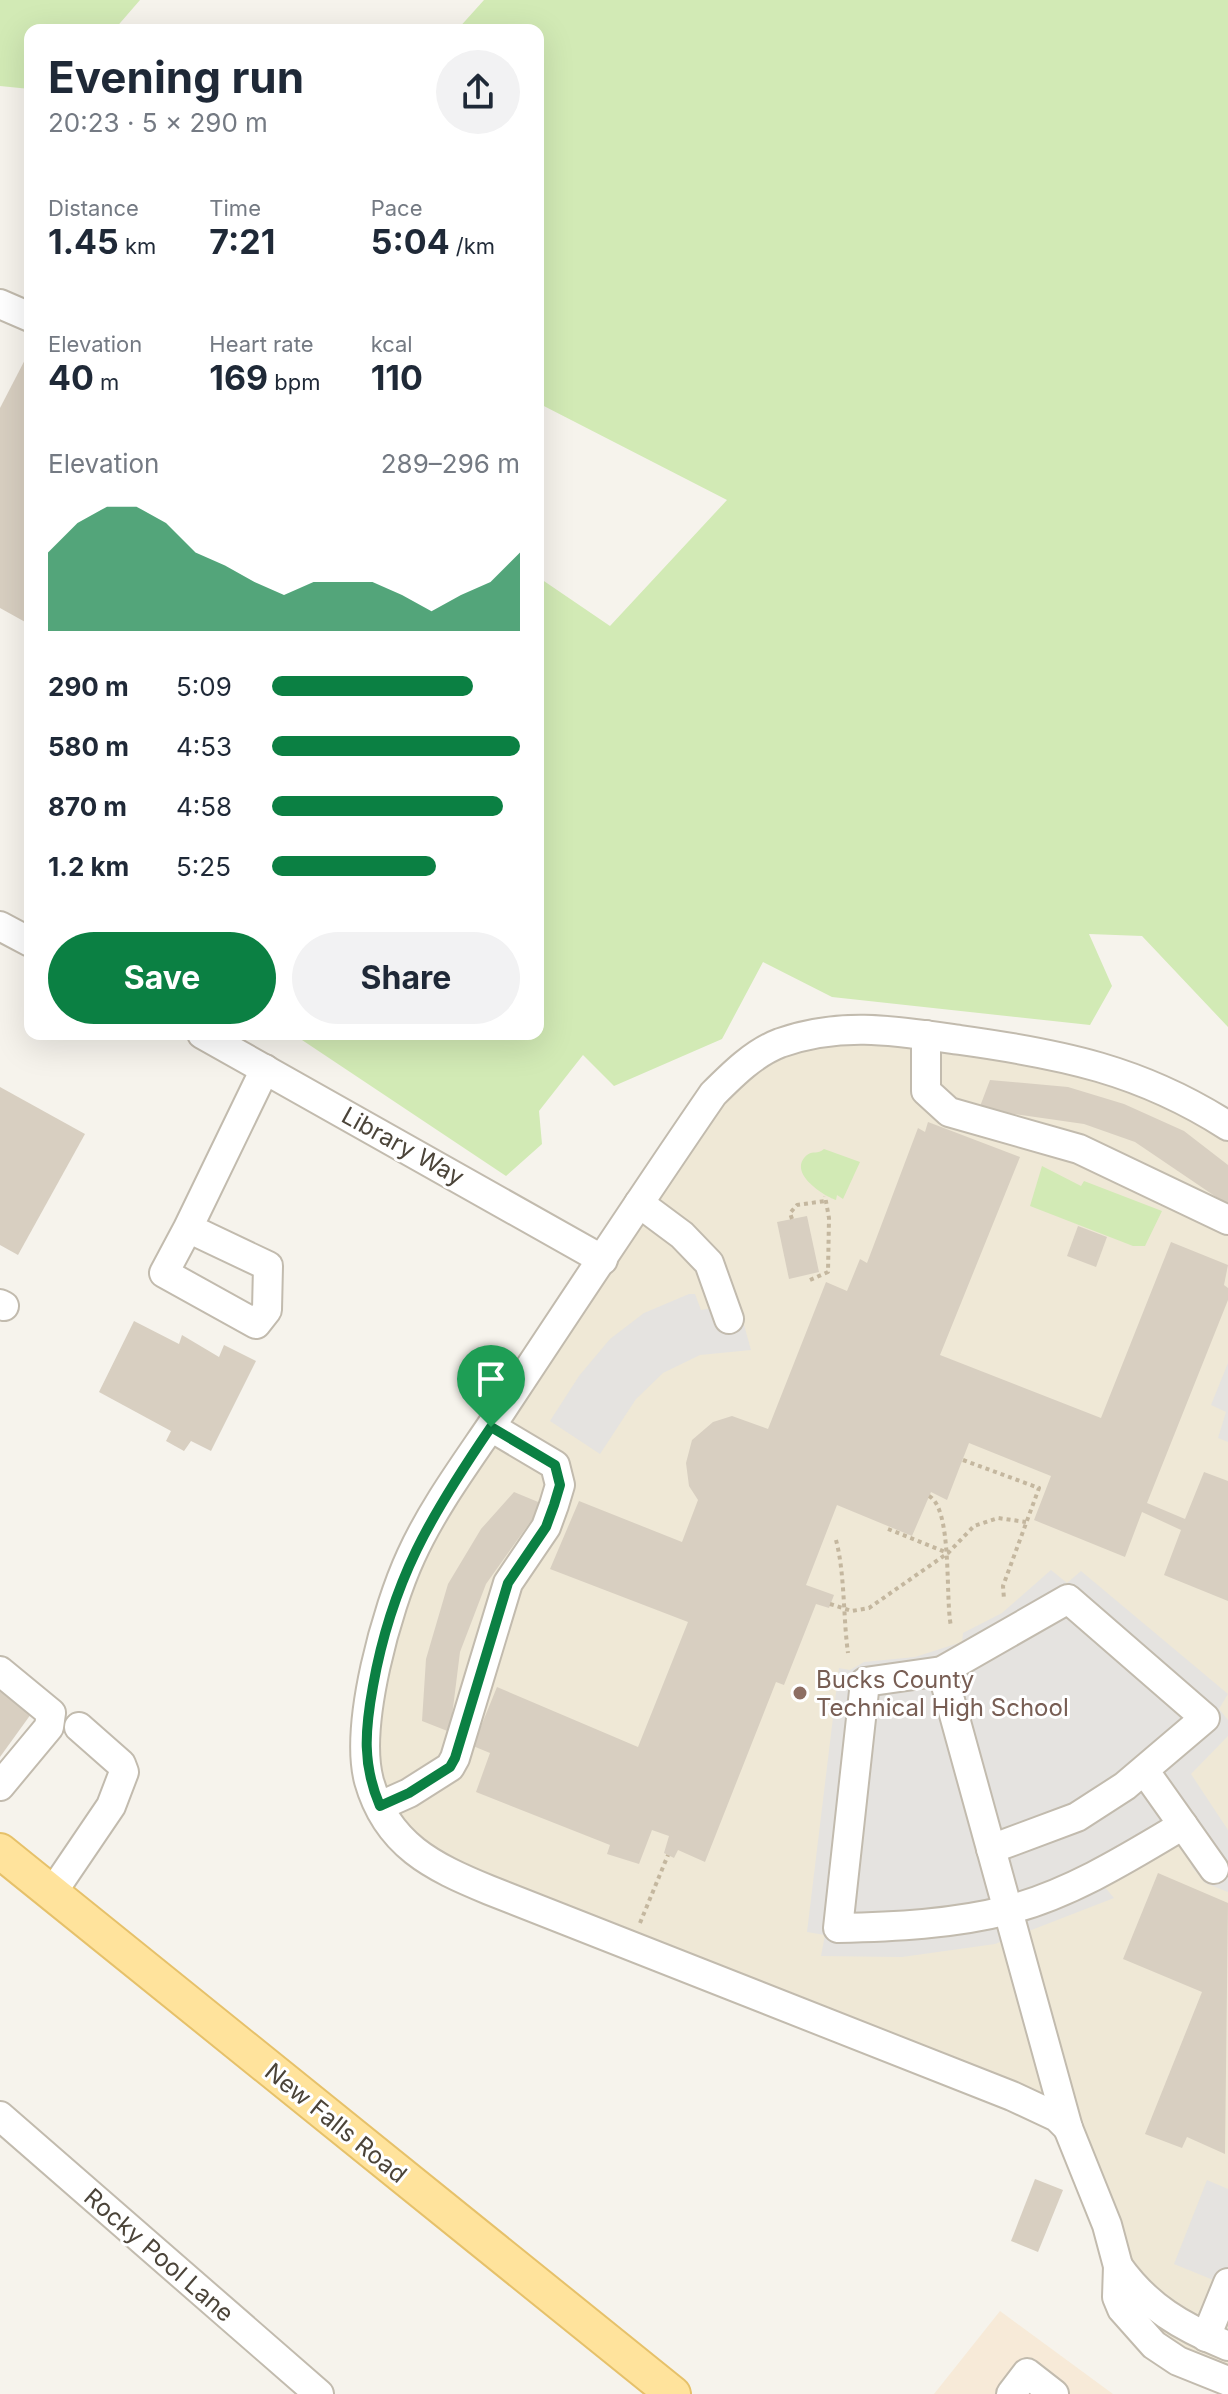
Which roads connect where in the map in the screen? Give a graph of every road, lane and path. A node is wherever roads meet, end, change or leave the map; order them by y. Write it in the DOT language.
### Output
graph roads {
  1 [pos="0,304"];
  2 [pos="24,314"];
  3 [pos="0,926"];
  4 [pos="24,939"];
  5 [pos="926,1035"];
  6 [pos="213,1040"];
  7 [pos="265,1069"];
  8 [pos="1228,1126"];
  9 [pos="639,1203"];
  10 [pos="792,1219"];
  11 [pos="1228,1220"];
  12 [pos="188,1228"];
  13 [pos="603,1260"];
  14 [pos="810,1280"];
  15 [pos="729,1319"];
  16 [pos="491,1427"];
  17 [pos="963,1460"];
  18 [pos="929,1496"];
  19 [pos="1026,1522"];
  20 [pos="888,1529"];
  21 [pos="836,1540"];
  22 [pos="948,1553"];
  23 [pos="1004,1599"];
  24 [pos="830,1604"];
  25 [pos="841,1608"];
  26 [pos="951,1626"];
  27 [pos="848,1653"];
  28 [pos="0,1671"];
  29 [pos="942,1671"];
  30 [pos="79,1727"];
  31 [pos="1144,1770"];
  32 [pos="0,1786"];
  33 [pos="380,1806"];
  34 [pos="1183,1825"];
  35 [pos="991,1849"];
  36 [pos="0,1851"];
  37 [pos="668,1855"];
  38 [pos="1214,1869"];
  39 [pos="52,1893"];
  40 [pos="1008,1910"];
  41 [pos="639,1925"];
  42 [pos="0,2116"];
  43 [pos="1068,2128"];
  44 [pos="1118,2266"];
  45 [pos="1228,2283"];
  46 [pos="1217,2342"];
  47 [pos="1228,2381"];
  48 [pos="319,2394"];
  49 [pos="673,2394"];
  50 [pos="1011,2394"];
  51 [pos="1054,2394"];
  1 -- 2 [label="street"];
  3 -- 4 [label="street"];
  5 -- 8 [label="street"];
  5 -- 9 [label="street"];
  5 -- 11 [label="street"];
  6 -- 7 [label="street, Library Way"];
  7 -- 12 [label="street"];
  7 -- 13 [label="street, Library Way"];
  9 -- 13 [label="street"];
  9 -- 15 [label="street"];
  10 -- 14 [label="path"];
  13 -- 16 [label="street"];
  16 -- 33 [label="street"];
  16 -- 33 [label="street"];
  17 -- 19 [label="path"];
  18 -- 22 [label="path"];
  19 -- 22 [label="path"];
  19 -- 23 [label="path"];
  20 -- 22 [label="path"];
  21 -- 25 [label="path"];
  22 -- 25 [label="path"];
  22 -- 26 [label="path"];
  24 -- 25 [label="path"];
  25 -- 27 [label="path"];
  28 -- 32 [label="street"];
  29 -- 31 [label="street"];
  29 -- 35 [label="street"];
  29 -- 40 [label="street"];
  30 -- 39 [label="street"];
  31 -- 34 [label="street"];
  31 -- 35 [label="street"];
  33 -- 43 [label="street"];
  34 -- 38 [label="street"];
  34 -- 40 [label="street"];
  35 -- 40 [label="street"];
  36 -- 39 [label="main road, New Falls Road"];
  37 -- 41 [label="path"];
  39 -- 49 [label="main road, New Falls Road"];
  40 -- 43 [label="street"];
  42 -- 48 [label="street, Rocky Pool Lane"];
  43 -- 44 [label="street"];
  44 -- 46 [label="street"];
  44 -- 47 [label="street"];
  45 -- 46 [label="street"];
  50 -- 51 [label="street"];
}
